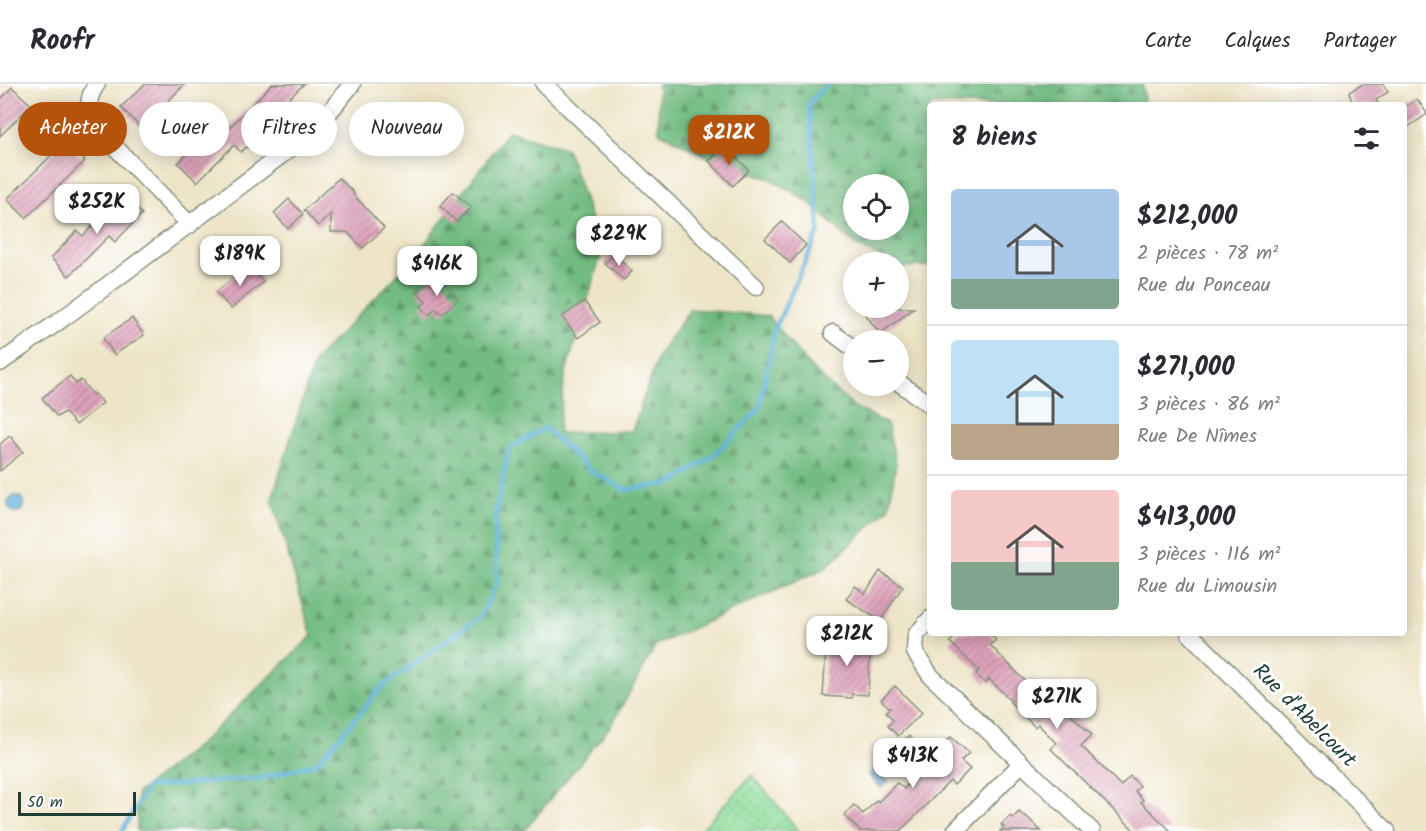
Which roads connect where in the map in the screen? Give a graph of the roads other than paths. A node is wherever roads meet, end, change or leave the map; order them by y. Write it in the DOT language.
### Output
graph roads {
  1 [pos="97,84"];
  2 [pos="352,84"];
  3 [pos="544,84"];
  4 [pos="190,225"];
  5 [pos="756,288"];
  6 [pos="833,333"];
  7 [pos="843,341"];
  8 [pos="0,363"];
  9 [pos="909,390"];
  10 [pos="927,403"];
  11 [pos="927,622"];
  12 [pos="1192,636"];
  13 [pos="1021,764"];
  14 [pos="955,831"];
  15 [pos="1092,831"];
  16 [pos="1387,831"];
  1 -- 4 [label="street"];
  2 -- 4 [label="street"];
  3 -- 5 [label="street"];
  4 -- 8 [label="street"];
  6 -- 7 [label="street"];
  9 -- 10 [label="street"];
  11 -- 13 [label="street"];
  12 -- 16 [label="street, Rue d'Abelcourt"];
  13 -- 14 [label="street"];
  13 -- 15 [label="street"];
}
